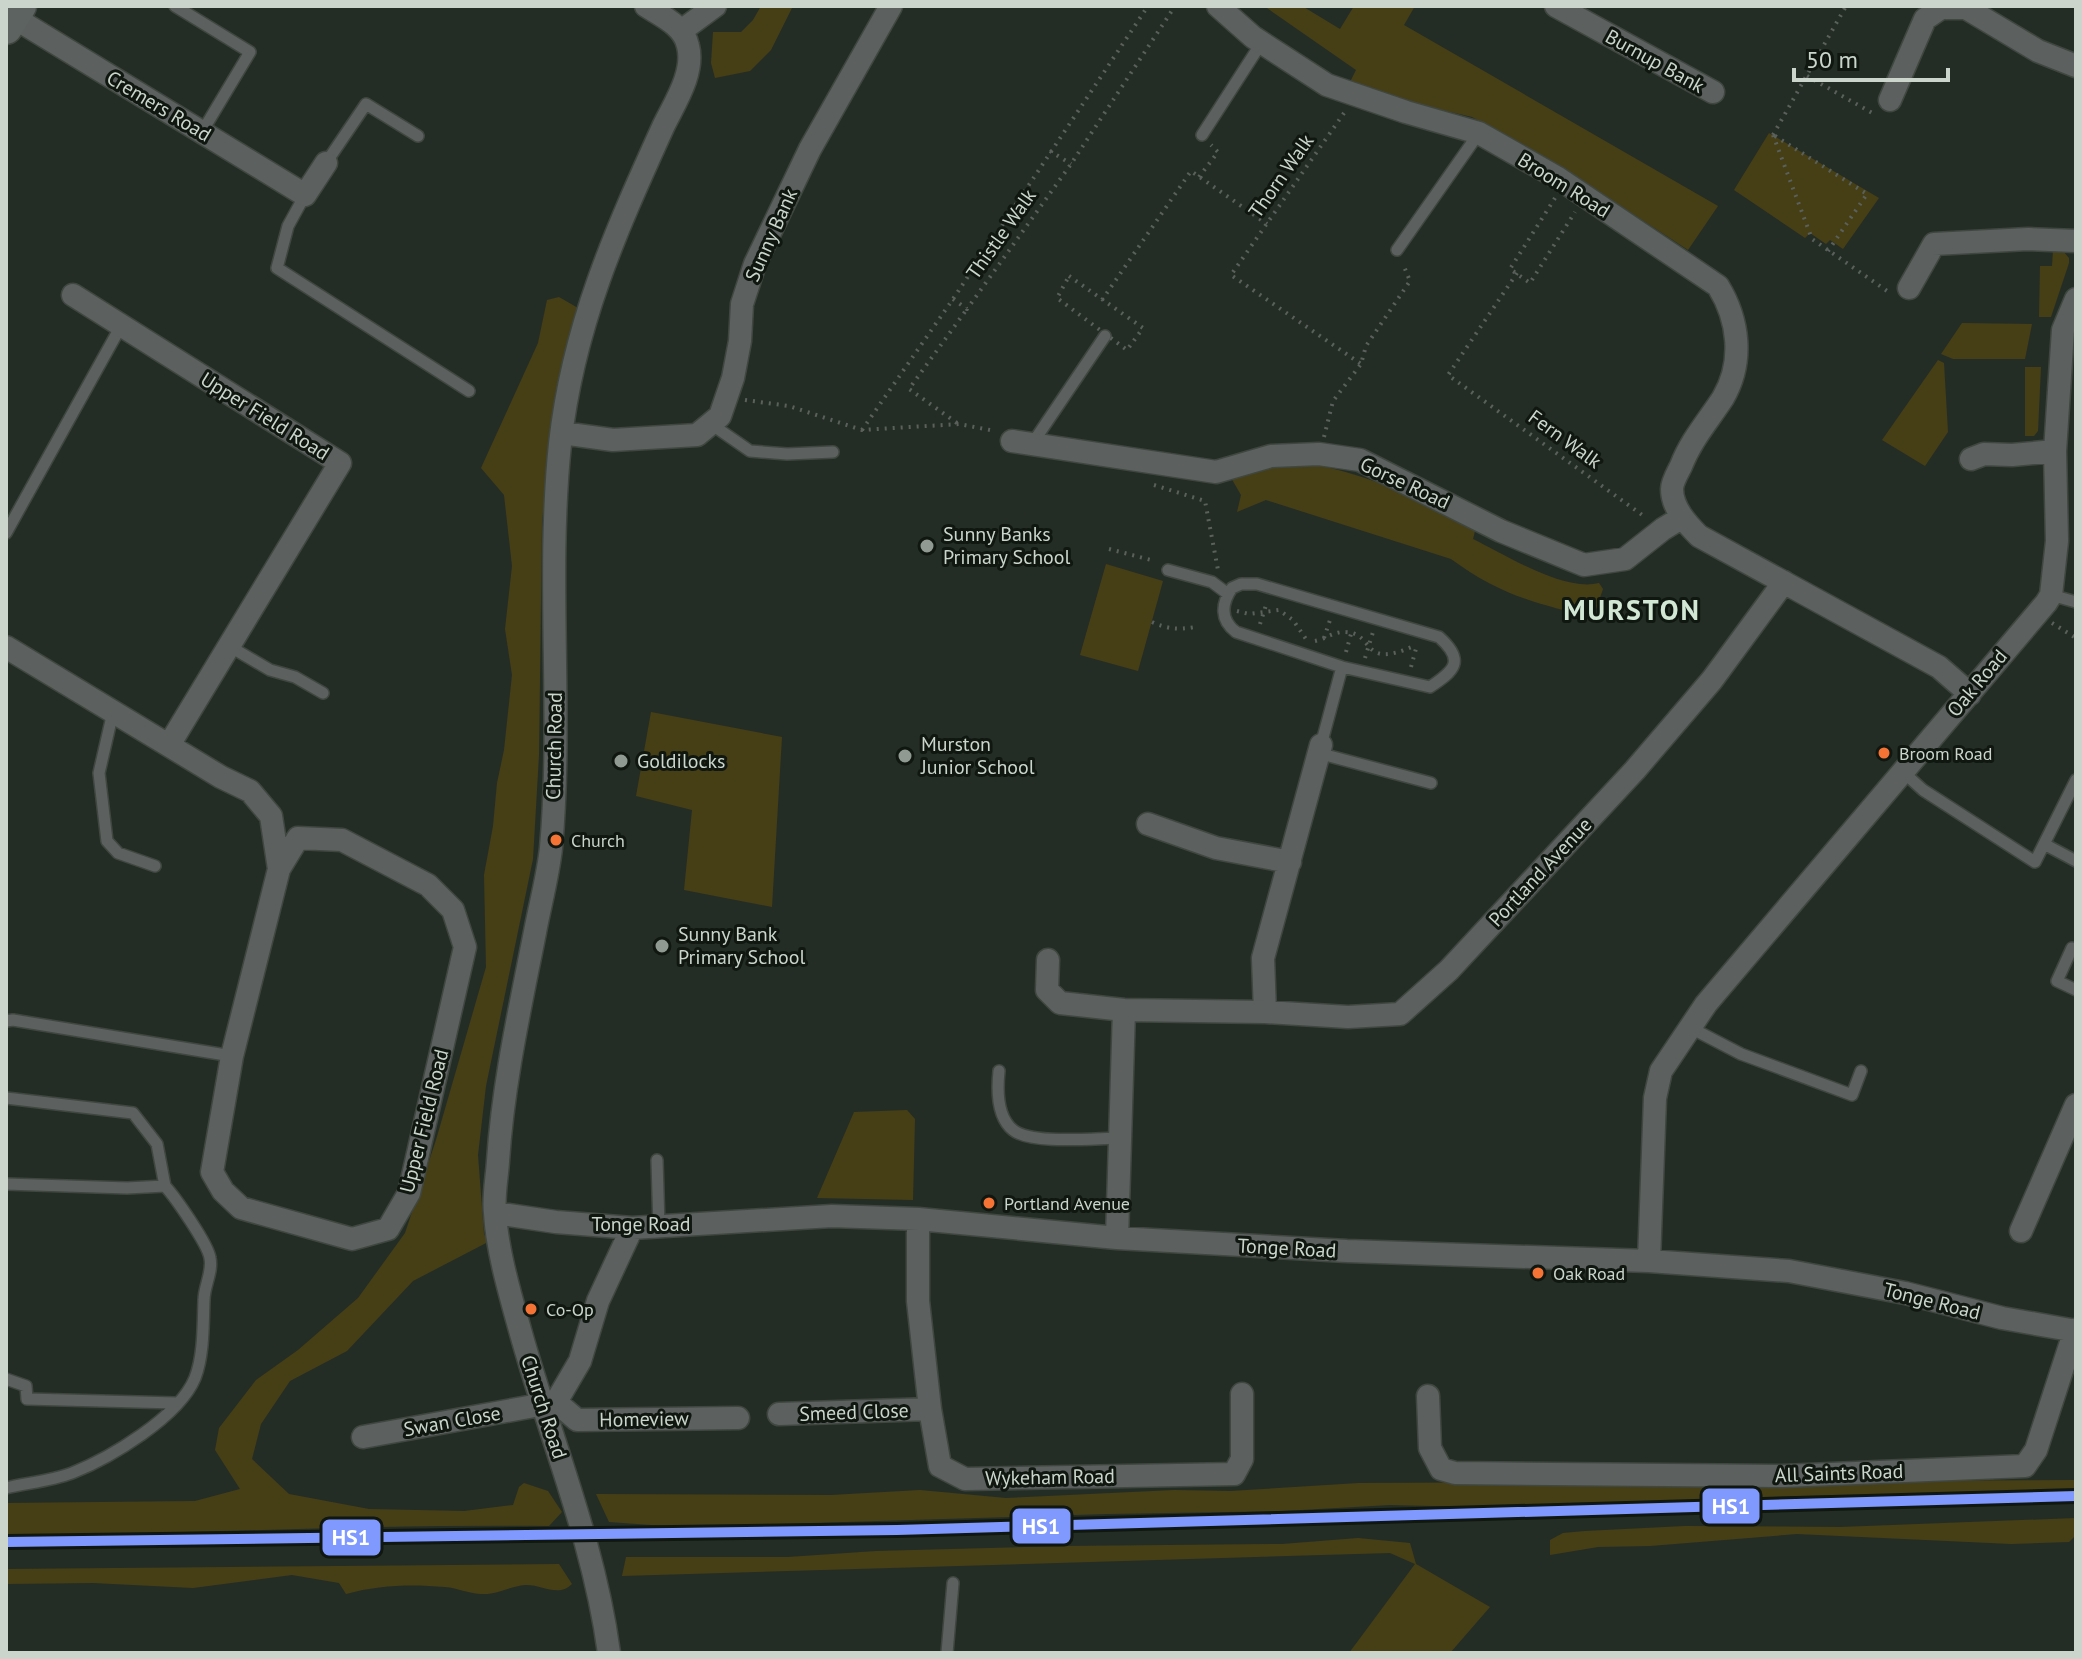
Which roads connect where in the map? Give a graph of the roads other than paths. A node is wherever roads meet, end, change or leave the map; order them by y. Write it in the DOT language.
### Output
graph roads {
  1 [pos="175,6"];
  2 [pos="646,6"];
  3 [pos="715,6"];
  4 [pos="891,6"];
  5 [pos="1218,6"];
  6 [pos="1556,6"];
  7 [pos="1595,16"];
  8 [pos="13,17"];
  9 [pos="681,31"];
  10 [pos="1262,42"];
  11 [pos="2076,66"];
  12 [pos="1713,92"];
  13 [pos="1890,100"];
  14 [pos="202,132"];
  15 [pos="1479,133"];
  16 [pos="1202,135"];
  17 [pos="418,136"];
  18 [pos="326,163"];
  19 [pos="305,195"];
  20 [pos="2076,241"];
  21 [pos="1397,250"];
  22 [pos="1909,288"];
  23 [pos="73,295"];
  24 [pos="2076,299"];
  25 [pos="121,326"];
  26 [pos="1105,336"];
  27 [pos="2068,360"];
  28 [pos="469,391"];
  29 [pos="711,424"];
  30 [pos="562,433"];
  31 [pos="1022,442"];
  32 [pos="2055,451"];
  33 [pos="833,452"];
  34 [pos="1971,459"];
  35 [pos="1672,524"];
  36 [pos="6,533"];
  37 [pos="2066,541"];
  38 [pos="1168,570"];
  39 [pos="1784,582"];
  40 [pos="2051,595"];
  41 [pos="1228,596"];
  42 [pos="2076,602"];
  43 [pos="229,646"];
  44 [pos="6,647"];
  45 [pos="1342,667"];
  46 [pos="323,693"];
  47 [pos="1970,694"];
  48 [pos="113,712"];
  49 [pos="169,745"];
  50 [pos="1319,749"];
  51 [pos="1902,771"];
  52 [pos="2076,780"];
  53 [pos="1431,783"];
  54 [pos="1148,824"];
  55 [pos="2044,844"];
  56 [pos="2076,861"];
  57 [pos="1290,862"];
  58 [pos="155,866"];
  59 [pos="279,869"];
  60 [pos="2072,948"];
  61 [pos="1048,960"];
  62 [pos="2076,990"];
  63 [pos="1124,1010"];
  64 [pos="1265,1012"];
  65 [pos="6,1021"];
  66 [pos="1689,1027"];
  67 [pos="232,1056"];
  68 [pos="999,1071"];
  69 [pos="1861,1071"];
  70 [pos="6,1098"];
  71 [pos="2076,1105"];
  72 [pos="1120,1138"];
  73 [pos="657,1160"];
  74 [pos="6,1184"];
  75 [pos="165,1186"];
  76 [pos="495,1213"];
  77 [pos="918,1219"];
  78 [pos="659,1227"];
  79 [pos="632,1228"];
  80 [pos="2021,1231"];
  81 [pos="1117,1238"];
  82 [pos="1649,1261"];
  83 [pos="2075,1330"];
  84 [pos="6,1379"];
  85 [pos="1242,1394"];
  86 [pos="1428,1396"];
  87 [pos="176,1403"];
  88 [pos="549,1404"];
  89 [pos="930,1409"];
  90 [pos="779,1414"];
  91 [pos="738,1418"];
  92 [pos="363,1437"];
  93 [pos="6,1488"];
  94 [pos="953,1583"];
  95 [pos="609,1653"];
  96 [pos="947,1653"];
  1 -- 14 [label="lane"];
  2 -- 9 [label="street"];
  3 -- 9 [label="street"];
  4 -- 29 [label="street, Sunny Bank"];
  5 -- 10 [label="street, Broom Road"];
  6 -- 7 [label="street, Burnup Bank"];
  7 -- 12 [label="street, Burnup Bank"];
  8 -- 14 [label="street, Cremers Road"];
  9 -- 30 [label="street, Church Road"];
  10 -- 15 [label="street, Broom Road"];
  10 -- 16 [label="lane"];
  11 -- 13 [label="street"];
  14 -- 19 [label="street, Cremers Road"];
  15 -- 21 [label="lane"];
  15 -- 35 [label="street, Broom Road"];
  17 -- 18 [label="lane"];
  18 -- 19 [label="street"];
  19 -- 28 [label="lane"];
  20 -- 22 [label="street"];
  23 -- 25 [label="street, Upper Field Road"];
  24 -- 27 [label="street"];
  25 -- 36 [label="lane"];
  25 -- 43 [label="street, Upper Field Road"];
  26 -- 31 [label="lane"];
  27 -- 32 [label="street"];
  29 -- 30 [label="street"];
  29 -- 33 [label="lane"];
  30 -- 76 [label="street, Church Road"];
  31 -- 35 [label="street, Gorse Road"];
  32 -- 34 [label="street"];
  32 -- 37 [label="street"];
  35 -- 39 [label="street"];
  37 -- 40 [label="street"];
  38 -- 41 [label="lane"];
  39 -- 47 [label="street"];
  39 -- 64 [label="street, Portland Avenue"];
  40 -- 42 [label="lane"];
  40 -- 47 [label="street, Oak Road"];
  41 -- 45 [label="lane"];
  41 -- 45 [label="lane"];
  43 -- 46 [label="lane"];
  43 -- 49 [label="street, Upper Field Road"];
  44 -- 48 [label="street, Upper Field Road"];
  45 -- 50 [label="lane"];
  47 -- 51 [label="street, Oak Road"];
  48 -- 49 [label="street, Upper Field Road"];
  48 -- 58 [label="lane"];
  49 -- 59 [label="street, Upper Field Road"];
  50 -- 53 [label="lane"];
  50 -- 57 [label="street"];
  51 -- 55 [label="lane"];
  51 -- 66 [label="street, Oak Road"];
  52 -- 55 [label="lane"];
  54 -- 57 [label="street"];
  55 -- 56 [label="lane"];
  57 -- 64 [label="street"];
  59 -- 67 [label="street, Upper Field Road"];
  59 -- 67 [label="street, Upper Field Road"];
  60 -- 62 [label="lane"];
  61 -- 63 [label="street, Portland Avenue"];
  63 -- 64 [label="street, Portland Avenue"];
  63 -- 72 [label="street"];
  65 -- 67 [label="lane"];
  66 -- 69 [label="lane"];
  66 -- 82 [label="street, Oak Road"];
  68 -- 72 [label="lane"];
  70 -- 75 [label="lane"];
  71 -- 80 [label="street"];
  72 -- 81 [label="street"];
  73 -- 78 [label="lane"];
  74 -- 75 [label="lane"];
  75 -- 87 [label="lane"];
  76 -- 79 [label="street, Tonge Road"];
  76 -- 88 [label="street, Church Road"];
  77 -- 78 [label="street, Tonge Road"];
  77 -- 81 [label="street, Tonge Road"];
  77 -- 89 [label="street, Wykeham Road"];
  78 -- 79 [label="street, Tonge Road"];
  79 -- 88 [label="street"];
  81 -- 82 [label="street, Tonge Road"];
  82 -- 83 [label="street, Tonge Road"];
  83 -- 86 [label="street, All Saints Road"];
  84 -- 87 [label="lane"];
  85 -- 89 [label="street, Wykeham Road"];
  87 -- 93 [label="lane"];
  88 -- 91 [label="street, Homeview"];
  88 -- 92 [label="street, Swan Close"];
  88 -- 95 [label="street, Church Road"];
  89 -- 90 [label="street, Smeed Close"];
  94 -- 96 [label="lane"];
}
